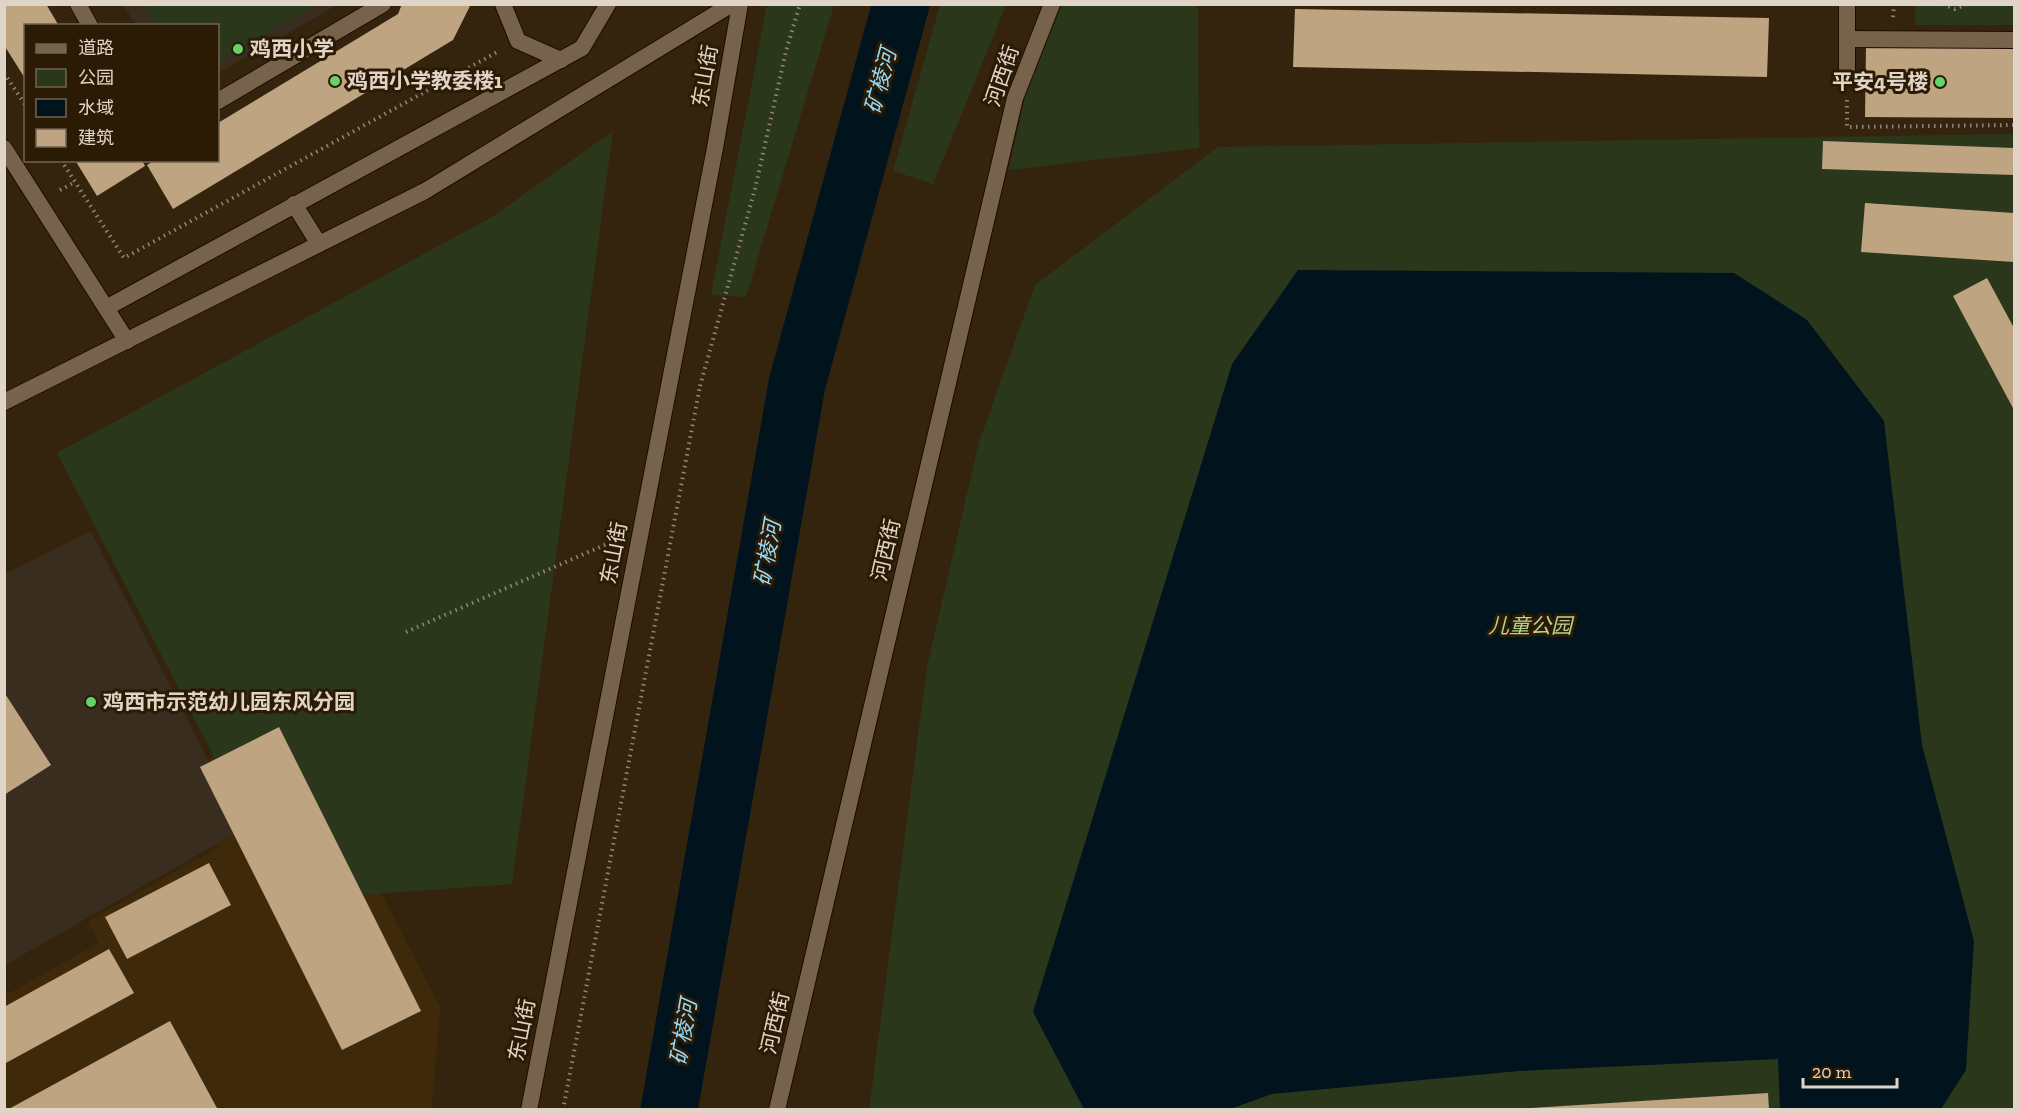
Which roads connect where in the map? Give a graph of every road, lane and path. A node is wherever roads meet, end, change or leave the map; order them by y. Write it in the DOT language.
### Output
graph roads {
  1 [pos="78,4"];
  2 [pos="383,4"];
  3 [pos="503,4"];
  4 [pos="609,4"];
  5 [pos="732,4"];
  6 [pos="741,4"];
  7 [pos="800,4"];
  8 [pos="1052,4"];
  9 [pos="1848,4"];
  10 [pos="1942,4"];
  11 [pos="1967,4"];
  12 [pos="89,24"];
  13 [pos="1847,39"];
  14 [pos="2014,40"];
  15 [pos="518,41"];
  16 [pos="561,60"];
  17 [pos="4,73"];
  18 [pos="1847,78"];
  19 [pos="219,100"];
  20 [pos="24,103"];
  21 [pos="2014,125"];
  22 [pos="4,148"];
  23 [pos="62,162"];
  24 [pos="294,204"];
  25 [pos="319,244"];
  26 [pos="106,308"];
  27 [pos="127,341"];
  28 [pos="670,380"];
  29 [pos="700,386"];
  30 [pos="4,402"];
  31 [pos="641,529"];
  32 [pos="406,632"];
  33 [pos="529,1110"];
  34 [pos="563,1110"];
  35 [pos="777,1110"];
  1 -- 12 [label="street"];
  2 -- 19 [label="street"];
  3 -- 15 [label="street"];
  4 -- 16 [label="street"];
  5 -- 25 [label="street"];
  6 -- 28 [label="street, 东山街"];
  7 -- 29 [label="path"];
  8 -- 35 [label="street, 河西街"];
  9 -- 13 [label="street"];
  10 -- 11 [label="path"];
  13 -- 14 [label="street"];
  13 -- 18 [label="street"];
  15 -- 16 [label="street"];
  15 -- 23 [label="path"];
  16 -- 24 [label="street"];
  17 -- 20 [label="path"];
  18 -- 21 [label="path"];
  22 -- 26 [label="street"];
  24 -- 25 [label="street"];
  24 -- 26 [label="street"];
  25 -- 27 [label="street"];
  26 -- 27 [label="street"];
  27 -- 30 [label="street"];
  28 -- 29 [label="path"];
  28 -- 31 [label="street, 东山街"];
  29 -- 34 [label="path"];
  31 -- 32 [label="path"];
  31 -- 33 [label="street, 东山街"];
}
